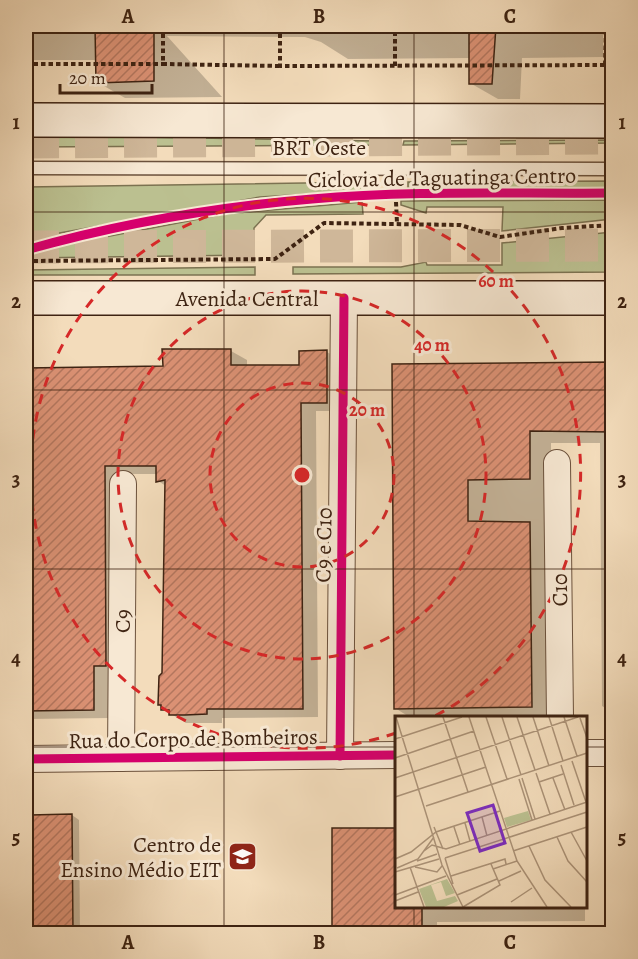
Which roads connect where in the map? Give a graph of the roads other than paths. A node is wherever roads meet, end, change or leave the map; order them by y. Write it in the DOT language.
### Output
graph roads {
  1 [pos="26,120"];
  2 [pos="612,121"];
  3 [pos="26,168"];
  4 [pos="612,169"];
  5 [pos="26,298"];
  6 [pos="345,298"];
  7 [pos="612,298"];
  8 [pos="557,463"];
  9 [pos="123,484"];
  10 [pos="560,716"];
  11 [pos="587,753"];
  12 [pos="612,753"];
  13 [pos="395,755"];
  14 [pos="340,756"];
  15 [pos="121,758"];
  16 [pos="26,759"];
  1 -- 2 [label="main road"];
  3 -- 4 [label="lane, BRT Oeste"];
  5 -- 6 [label="main road, Avenida Central"];
  6 -- 7 [label="main road, Avenida Central"];
  6 -- 14 [label="street, C9 e C10"];
  8 -- 10 [label="street, C10"];
  9 -- 15 [label="street, C9"];
  11 -- 12 [label="street"];
  13 -- 14 [label="street, Rua do Corpo de Bombeiros"];
  14 -- 15 [label="street, Rua do Corpo de Bombeiros"];
  15 -- 16 [label="street, Rua do Corpo de Bombeiros"];
}
